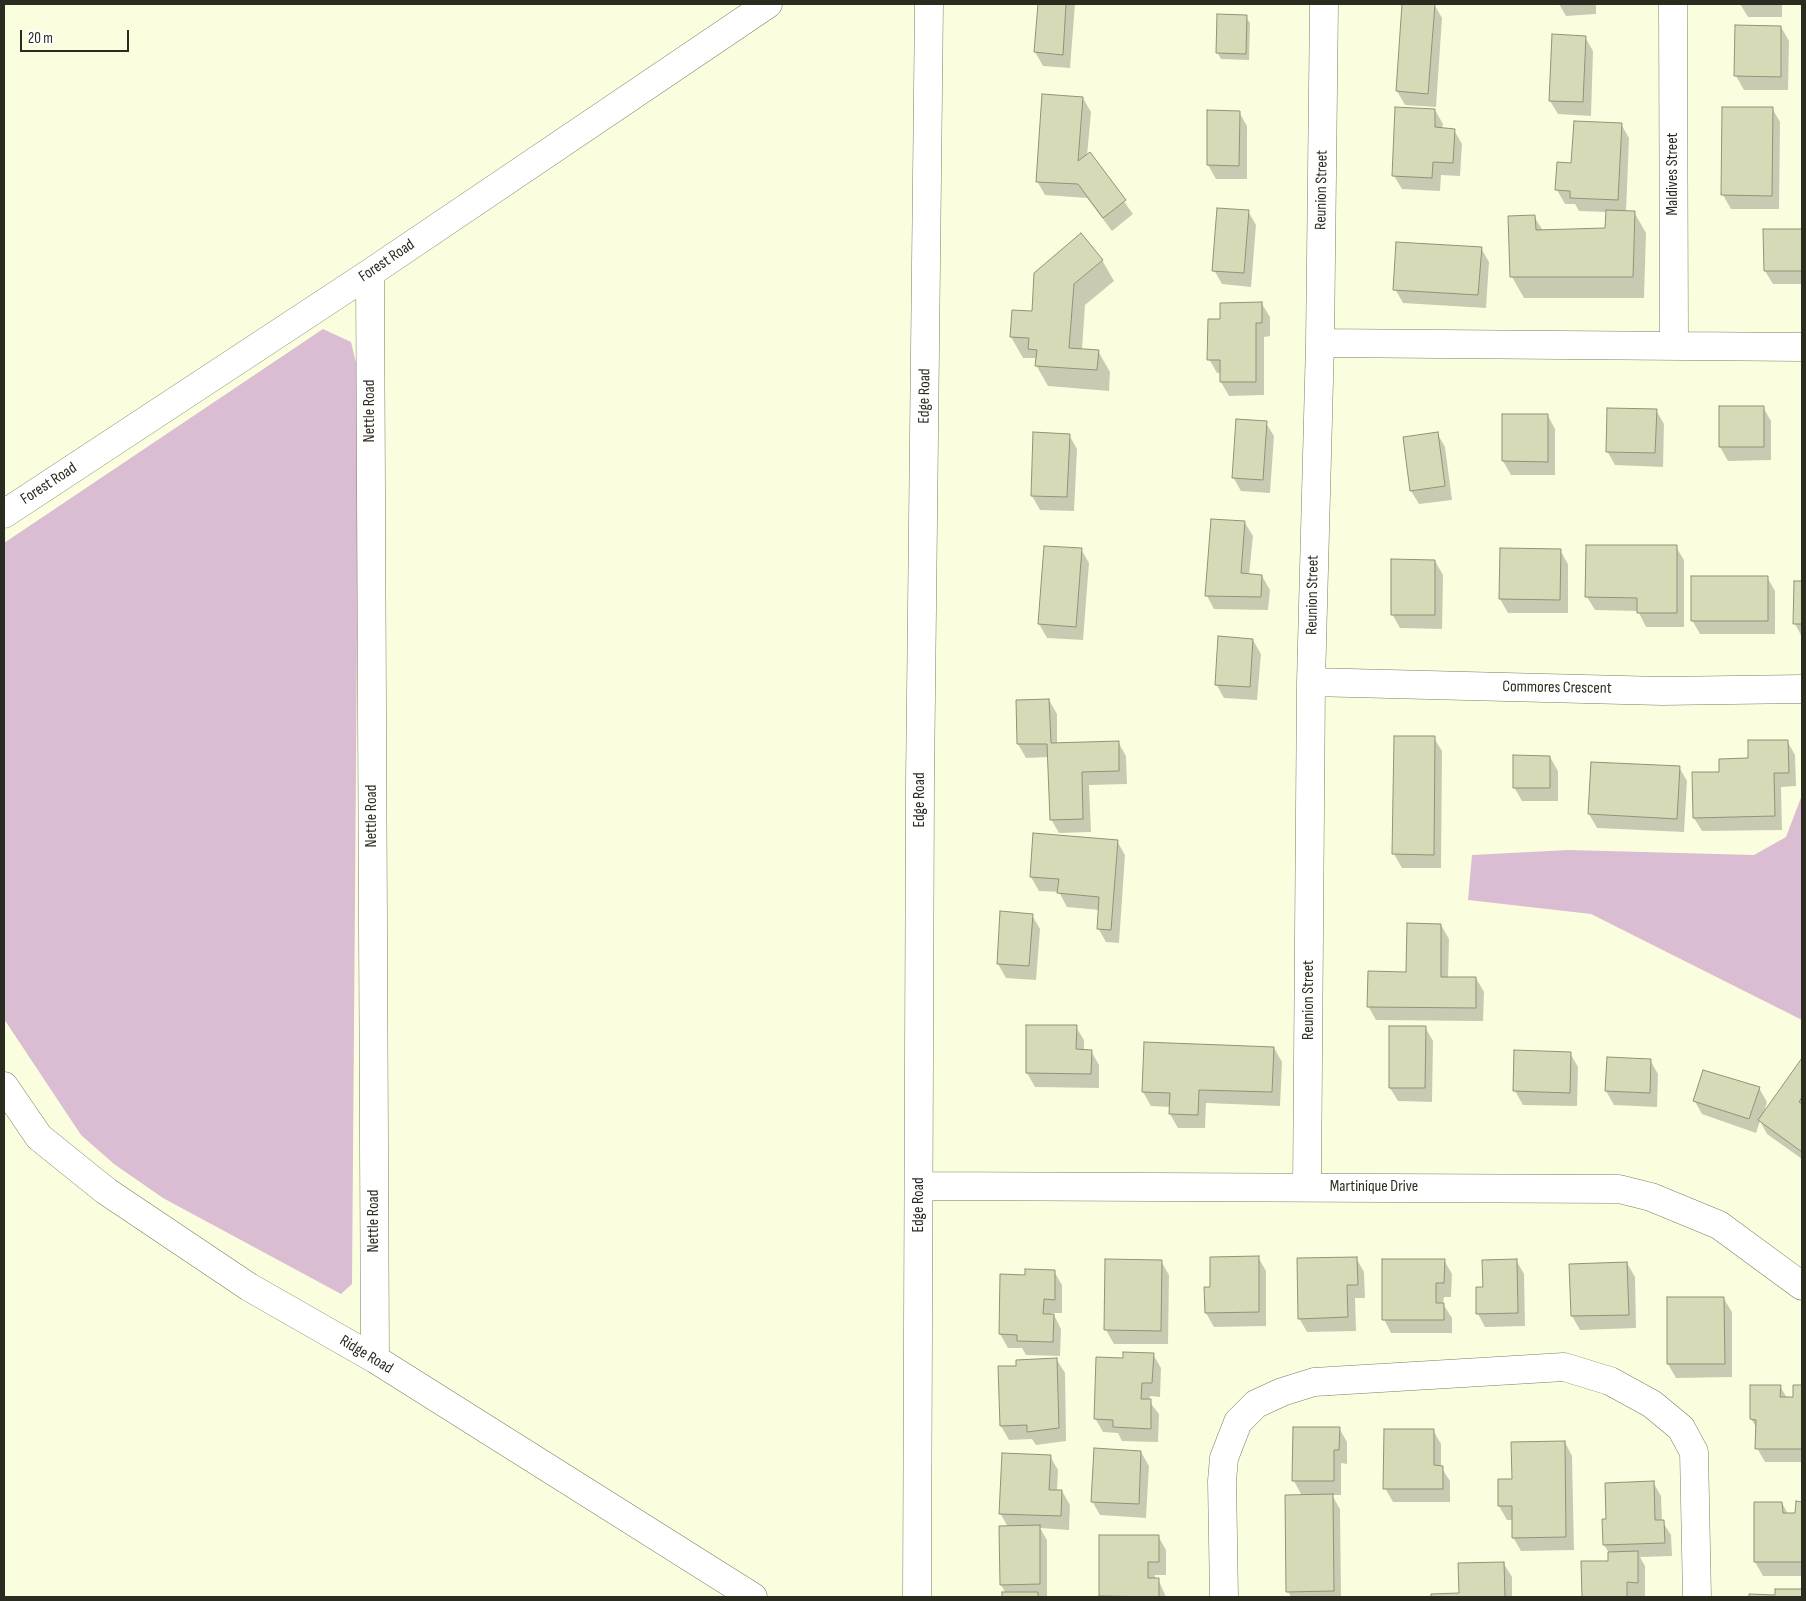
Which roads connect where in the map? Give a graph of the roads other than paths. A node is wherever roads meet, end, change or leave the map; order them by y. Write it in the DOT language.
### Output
graph roads {
  1 [pos="768,4"];
  2 [pos="929,4"];
  3 [pos="1324,4"];
  4 [pos="1673,4"];
  5 [pos="370,273"];
  6 [pos="1320,342"];
  7 [pos="1674,345"];
  8 [pos="1802,347"];
  9 [pos="4,514"];
  10 [pos="1311,682"];
  11 [pos="1802,690"];
  12 [pos="4,1086"];
  13 [pos="919,1186"];
  14 [pos="1307,1187"];
  15 [pos="1802,1286"];
  16 [pos="374,1360"];
  17 [pos="753,1597"];
  18 [pos="917,1597"];
  19 [pos="1224,1597"];
  20 [pos="1697,1597"];
  1 -- 5 [label="street, Forest Road"];
  2 -- 13 [label="street, Edge Road"];
  3 -- 6 [label="street, Reunion Street"];
  4 -- 7 [label="street, Maldives Street"];
  5 -- 9 [label="street, Forest Road"];
  5 -- 16 [label="street, Nettle Road"];
  6 -- 7 [label="street"];
  6 -- 10 [label="street, Reunion Street"];
  7 -- 8 [label="street"];
  10 -- 11 [label="street, Commores Crescent"];
  10 -- 14 [label="street, Reunion Street"];
  12 -- 16 [label="street, Ridge Road"];
  13 -- 14 [label="street, Martinique Drive"];
  13 -- 18 [label="street, Edge Road"];
  14 -- 15 [label="street, Martinique Drive"];
  16 -- 17 [label="street, Ridge Road"];
  19 -- 20 [label="street"];
}
